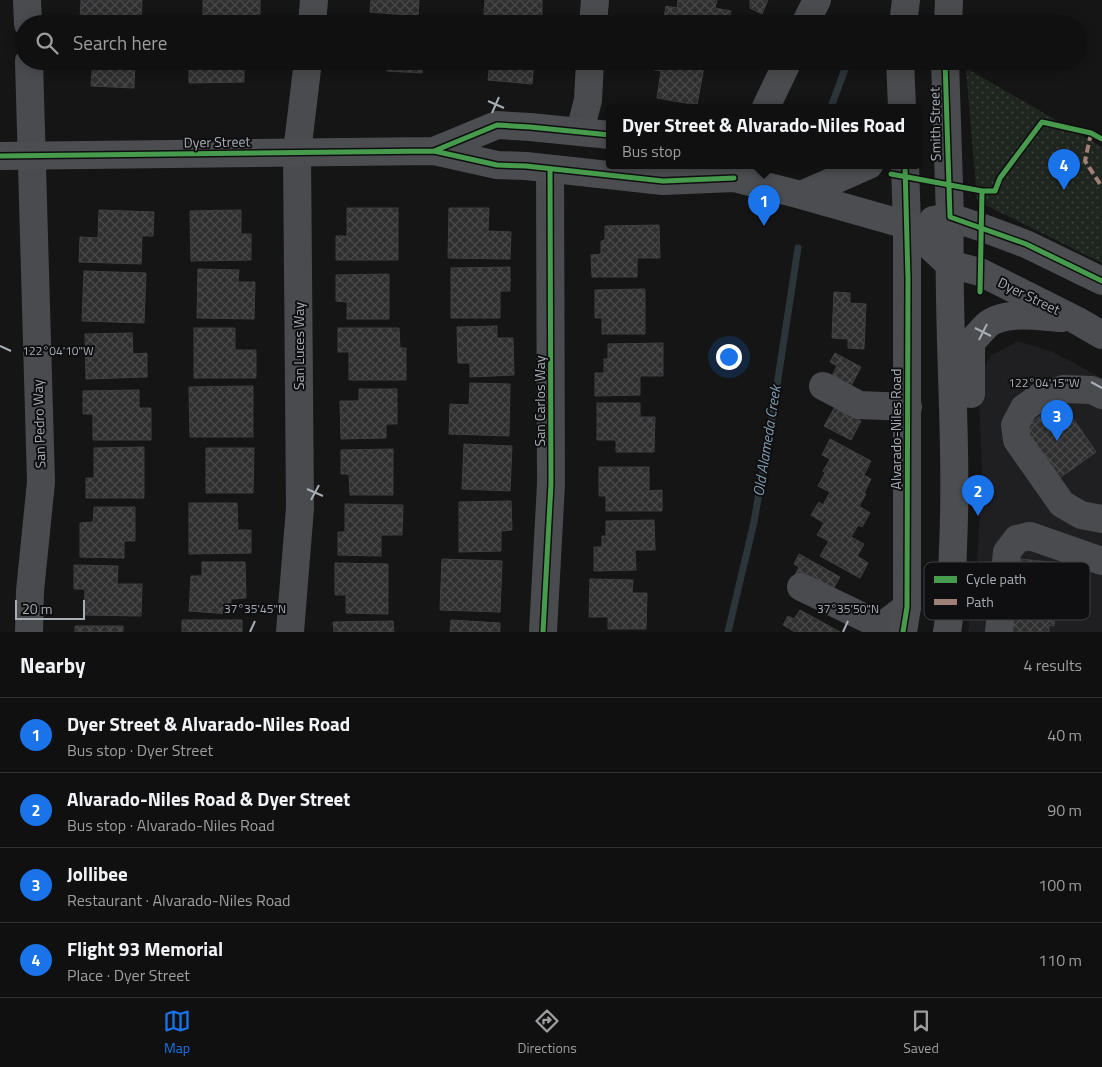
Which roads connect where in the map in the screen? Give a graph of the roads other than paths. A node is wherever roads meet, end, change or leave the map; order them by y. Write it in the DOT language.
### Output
graph roads {
  1 [pos="27,0"];
  2 [pos="314,0"];
  3 [pos="594,0"];
  4 [pos="817,0"];
  5 [pos="906,0"];
  6 [pos="949,0"];
  7 [pos="28,15"];
  8 [pos="313,15"];
  9 [pos="593,15"];
  10 [pos="810,15"];
  11 [pos="904,15"];
  12 [pos="948,15"];
  13 [pos="29,70"];
  14 [pos="307,70"];
  15 [pos="590,70"];
  16 [pos="784,70"];
  17 [pos="900,70"];
  18 [pos="945,70"];
  19 [pos="767,104"];
  20 [pos="902,104"];
  21 [pos="580,131"];
  22 [pos="606,134"];
  23 [pos="434,151"];
  24 [pos="297,152"];
  25 [pos="0,156"];
  26 [pos="32,156"];
  27 [pos="550,169"];
  28 [pos="860,169"];
  29 [pos="905,169"];
  30 [pos="737,171"];
  31 [pos="801,195"];
  32 [pos="950,217"];
  33 [pos="907,225"];
  34 [pos="949,264"];
  35 [pos="1102,281"];
  36 [pos="1076,320"];
  37 [pos="1102,335"];
  38 [pos="823,386"];
  39 [pos="1102,395"];
  40 [pos="908,407"];
  41 [pos="955,506"];
  42 [pos="1102,519"];
  43 [pos="1102,561"];
  44 [pos="952,562"];
  45 [pos="1006,562"];
  46 [pos="802,587"];
  47 [pos="905,619"];
  48 [pos="29,632"];
  49 [pos="290,632"];
  50 [pos="543,632"];
  1 -- 7 [label="street"];
  2 -- 8 [label="street"];
  3 -- 9 [label="street"];
  4 -- 10 [label="street"];
  5 -- 11 [label="street"];
  6 -- 12 [label="street"];
  13 -- 26 [label="street, San Pedro Way"];
  14 -- 24 [label="street, San Luces Way"];
  15 -- 21 [label="street"];
  16 -- 19 [label="street"];
  17 -- 20 [label="street"];
  18 -- 32 [label="street, Smith Street"];
  21 -- 22 [label="main road, Dyer Street"];
  21 -- 23 [label="main road, Dyer Street"];
  23 -- 24 [label="main road, Dyer Street"];
  23 -- 27 [label="main road, Dyer Street"];
  24 -- 26 [label="main road, Dyer Street"];
  24 -- 49 [label="street, San Luces Way"];
  25 -- 26 [label="main road, Dyer Street"];
  26 -- 48 [label="street, San Pedro Way"];
  27 -- 30 [label="main road, Dyer Street"];
  27 -- 50 [label="street, San Carlos Way"];
  28 -- 31 [label="main road"];
  29 -- 33 [label="street"];
  30 -- 31 [label="main road, Dyer Street"];
  31 -- 33 [label="main road, Dyer Street"];
  32 -- 33 [label="main road, Dyer Street"];
  32 -- 34 [label="main road"];
  32 -- 35 [label="main road"];
  33 -- 34 [label="main road, Dyer Street"];
  33 -- 40 [label="main road, Alvarado-Niles Road"];
  34 -- 36 [label="main road, Dyer Street"];
  34 -- 41 [label="main road"];
  36 -- 37 [label="main road, Dyer Street"];
  36 -- 41 [label="main road"];
  38 -- 40 [label="street"];
  39 -- 42 [label="street"];
  40 -- 47 [label="main road, Alvarado-Niles Road"];
  41 -- 44 [label="main road"];
  43 -- 45 [label="street"];
  46 -- 47 [label="street"];
}
